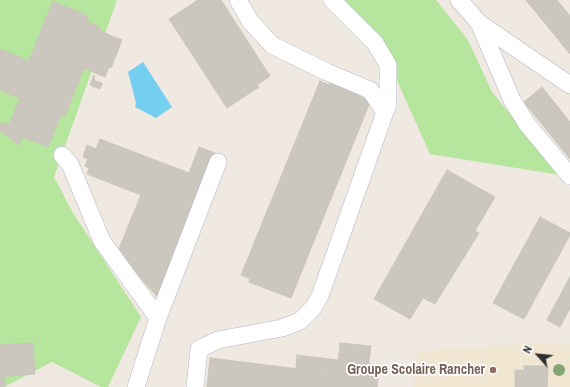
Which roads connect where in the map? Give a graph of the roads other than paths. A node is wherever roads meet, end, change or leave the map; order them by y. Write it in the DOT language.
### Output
graph roads {
  1 [pos="238,0"];
  2 [pos="332,0"];
  3 [pos="459,0"];
  4 [pos="479,23"];
  5 [pos="570,84"];
  6 [pos="385,112"];
  7 [pos="62,155"];
  8 [pos="218,162"];
  9 [pos="570,176"];
  10 [pos="158,318"];
  11 [pos="136,387"];
  12 [pos="195,387"];
  1 -- 6 [label="street"];
  2 -- 6 [label="street"];
  3 -- 4 [label="street"];
  4 -- 5 [label="street"];
  4 -- 9 [label="street"];
  6 -- 12 [label="street"];
  7 -- 10 [label="street"];
  8 -- 10 [label="street"];
  10 -- 11 [label="street"];
}
